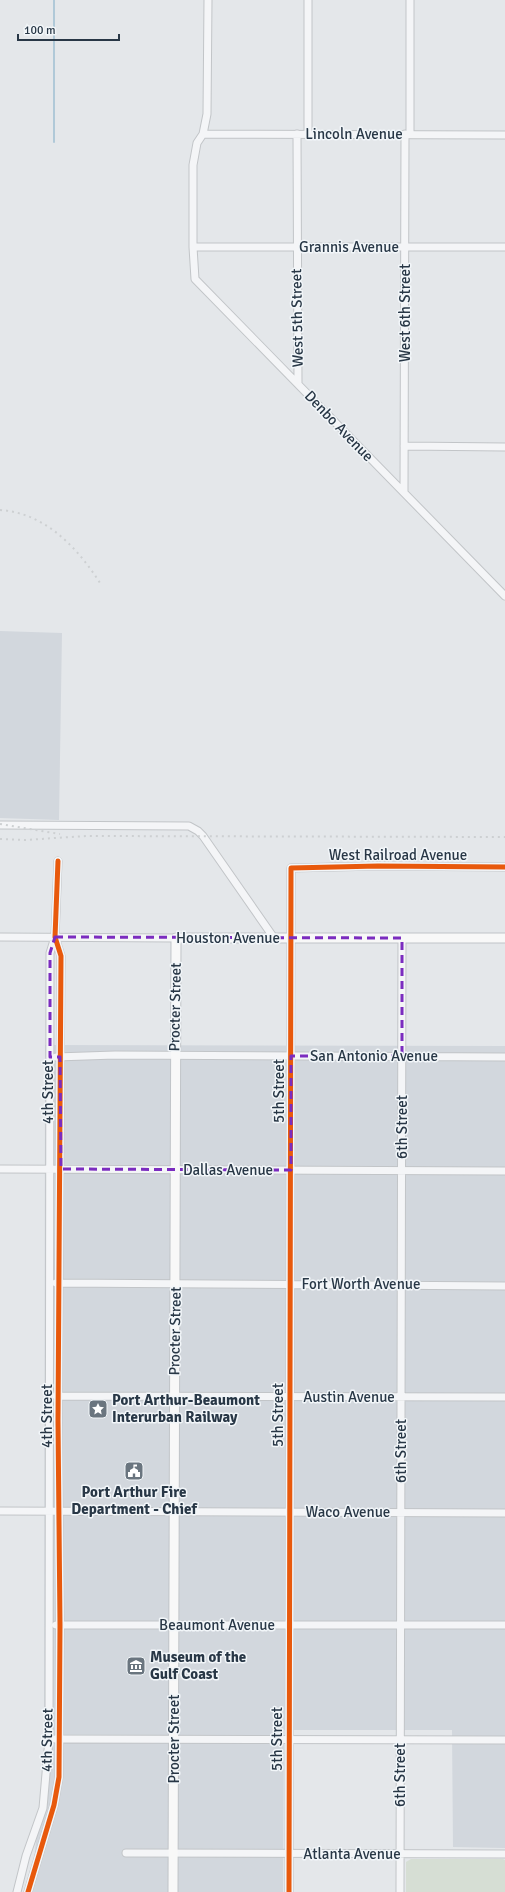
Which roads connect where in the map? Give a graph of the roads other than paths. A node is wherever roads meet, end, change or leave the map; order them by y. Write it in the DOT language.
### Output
graph roads {
  1 [pos="208,0"];
  2 [pos="308,0"];
  3 [pos="410,0"];
  4 [pos="203,134"];
  5 [pos="297,134"];
  6 [pos="308,134"];
  7 [pos="408,134"];
  8 [pos="505,135"];
  9 [pos="505,246"];
  10 [pos="193,247"];
  11 [pos="297,247"];
  12 [pos="405,247"];
  13 [pos="298,383"];
  14 [pos="404,446"];
  15 [pos="505,446"];
  16 [pos="404,492"];
  17 [pos="505,596"];
  18 [pos="0,825"];
  19 [pos="58,861"];
  20 [pos="505,867"];
  21 [pos="0,937"];
  22 [pos="56,937"];
  23 [pos="176,938"];
  24 [pos="274,938"];
  25 [pos="291,938"];
  26 [pos="402,938"];
  27 [pos="505,938"];
  28 [pos="174,1056"];
  29 [pos="291,1056"];
  30 [pos="402,1056"];
  31 [pos="50,1057"];
  32 [pos="60,1057"];
  33 [pos="505,1057"];
  34 [pos="0,1169"];
  35 [pos="50,1169"];
  36 [pos="61,1169"];
  37 [pos="174,1170"];
  38 [pos="291,1170"];
  39 [pos="402,1171"];
  40 [pos="505,1171"];
  41 [pos="50,1283"];
  42 [pos="60,1283"];
  43 [pos="176,1283"];
  44 [pos="290,1284"];
  45 [pos="401,1285"];
  46 [pos="505,1286"];
  47 [pos="49,1396"];
  48 [pos="59,1396"];
  49 [pos="173,1397"];
  50 [pos="401,1397"];
  51 [pos="505,1397"];
  52 [pos="290,1398"];
  53 [pos="0,1511"];
  54 [pos="49,1511"];
  55 [pos="59,1511"];
  56 [pos="174,1511"];
  57 [pos="290,1512"];
  58 [pos="401,1512"];
  59 [pos="505,1513"];
  60 [pos="174,1624"];
  61 [pos="50,1625"];
  62 [pos="60,1625"];
  63 [pos="290,1625"];
  64 [pos="505,1625"];
  65 [pos="400,1626"];
  66 [pos="49,1739"];
  67 [pos="60,1739"];
  68 [pos="289,1739"];
  69 [pos="174,1740"];
  70 [pos="400,1740"];
  71 [pos="505,1740"];
  72 [pos="174,1852"];
  73 [pos="126,1853"];
  74 [pos="289,1853"];
  75 [pos="400,1854"];
  76 [pos="505,1854"];
  77 [pos="18,1892"];
  78 [pos="28,1892"];
  79 [pos="173,1892"];
  80 [pos="289,1892"];
  81 [pos="400,1892"];
  1 -- 4 [label="street, Denbo Avenue"];
  2 -- 6 [label="street"];
  3 -- 7 [label="street, West 6th Street"];
  4 -- 5 [label="street, Lincoln Avenue"];
  4 -- 10 [label="street, Denbo Avenue"];
  5 -- 6 [label="street, Lincoln Avenue"];
  5 -- 11 [label="street, West 5th Street"];
  6 -- 7 [label="street, Lincoln Avenue"];
  7 -- 8 [label="street, Lincoln Avenue"];
  7 -- 12 [label="street, West 6th Street"];
  9 -- 12 [label="street, Grannis Avenue"];
  10 -- 11 [label="street, Grannis Avenue"];
  10 -- 13 [label="street, Denbo Avenue"];
  11 -- 12 [label="street, Grannis Avenue"];
  11 -- 13 [label="street, West 5th Street"];
  12 -- 14 [label="street, West 6th Street"];
  13 -- 16 [label="street, Denbo Avenue"];
  14 -- 15 [label="street"];
  14 -- 16 [label="street, West 6th Street"];
  16 -- 17 [label="street, Denbo Avenue"];
  18 -- 24 [label="street"];
  19 -- 22 [label="street"];
  20 -- 25 [label="street, West Railroad Avenue"];
  21 -- 22 [label="street, Houston Avenue"];
  22 -- 23 [label="street, Houston Avenue"];
  22 -- 31 [label="street, 4th Street"];
  22 -- 32 [label="street, 4th Street"];
  23 -- 24 [label="main road, Houston Avenue"];
  23 -- 28 [label="main road, Procter Street"];
  24 -- 25 [label="main road, Houston Avenue"];
  25 -- 26 [label="main road, Houston Avenue"];
  25 -- 29 [label="street, 5th Street"];
  26 -- 27 [label="main road, Houston Avenue"];
  26 -- 30 [label="street, 6th Street"];
  28 -- 29 [label="street, San Antonio Avenue"];
  28 -- 32 [label="street, San Antonio Avenue"];
  28 -- 37 [label="main road, Procter Street"];
  29 -- 30 [label="street, San Antonio Avenue"];
  29 -- 38 [label="street, 5th Street"];
  30 -- 33 [label="street, San Antonio Avenue"];
  30 -- 39 [label="street, 6th Street"];
  31 -- 32 [label="street, San Antonio Avenue"];
  31 -- 35 [label="street, 4th Street"];
  32 -- 36 [label="street, 4th Street"];
  34 -- 35 [label="street, Dallas Avenue"];
  35 -- 36 [label="street, Dallas Avenue"];
  35 -- 41 [label="street, 4th Street"];
  36 -- 37 [label="street, Dallas Avenue"];
  36 -- 42 [label="street, 4th Street"];
  37 -- 38 [label="street, Dallas Avenue"];
  37 -- 43 [label="main road, Procter Street"];
  38 -- 39 [label="street, Dallas Avenue"];
  38 -- 44 [label="street, 5th Street"];
  39 -- 40 [label="street, Dallas Avenue"];
  39 -- 45 [label="street, 6th Street"];
  41 -- 42 [label="street, Fort Worth Avenue"];
  41 -- 47 [label="street, 4th Street"];
  42 -- 43 [label="street, Fort Worth Avenue"];
  42 -- 48 [label="street, 4th Street"];
  43 -- 44 [label="street, Fort Worth Avenue"];
  43 -- 49 [label="main road, Procter Street"];
  44 -- 45 [label="street, Fort Worth Avenue"];
  44 -- 52 [label="street, 5th Street"];
  45 -- 46 [label="street, Fort Worth Avenue"];
  45 -- 50 [label="street, 6th Street"];
  47 -- 48 [label="street, Austin Avenue"];
  47 -- 54 [label="street, 4th Street"];
  48 -- 49 [label="street, Austin Avenue"];
  48 -- 55 [label="street, 4th Street"];
  49 -- 52 [label="street, Austin Avenue"];
  49 -- 56 [label="main road, Procter Street"];
  50 -- 51 [label="street, Austin Avenue"];
  50 -- 52 [label="street, Austin Avenue"];
  50 -- 58 [label="street, 6th Street"];
  52 -- 57 [label="street, 5th Street"];
  53 -- 54 [label="street, Waco Avenue"];
  54 -- 55 [label="street, Waco Avenue"];
  54 -- 61 [label="street, 4th Street"];
  55 -- 56 [label="street, Waco Avenue"];
  55 -- 62 [label="street, 4th Street"];
  56 -- 57 [label="street, Waco Avenue"];
  56 -- 60 [label="main road, Procter Street"];
  57 -- 58 [label="street, Waco Avenue"];
  57 -- 63 [label="street, 5th Street"];
  58 -- 59 [label="street, Waco Avenue"];
  58 -- 65 [label="street, 6th Street"];
  60 -- 62 [label="street, Beaumont Avenue"];
  60 -- 63 [label="street, Beaumont Avenue"];
  60 -- 69 [label="main road, Procter Street"];
  61 -- 62 [label="street, Beaumont Avenue"];
  61 -- 66 [label="street, 4th Street"];
  62 -- 67 [label="street, 4th Street"];
  63 -- 65 [label="street, Beaumont Avenue"];
  63 -- 68 [label="street, 5th Street"];
  64 -- 65 [label="street, Beaumont Avenue"];
  65 -- 70 [label="street, 6th Street"];
  66 -- 67 [label="street"];
  66 -- 77 [label="street, 4th Street"];
  67 -- 69 [label="street"];
  67 -- 78 [label="street, 4th Street"];
  68 -- 69 [label="street"];
  68 -- 70 [label="street"];
  68 -- 74 [label="street, 5th Street"];
  69 -- 72 [label="main road, Procter Street"];
  70 -- 71 [label="street"];
  70 -- 75 [label="street, 6th Street"];
  72 -- 73 [label="street, Atlanta Avenue"];
  72 -- 74 [label="street, Atlanta Avenue"];
  72 -- 79 [label="main road, Procter Street"];
  74 -- 75 [label="street, Atlanta Avenue"];
  74 -- 80 [label="street, 5th Street"];
  75 -- 76 [label="street, Atlanta Avenue"];
  75 -- 81 [label="street, 6th Street"];
}
